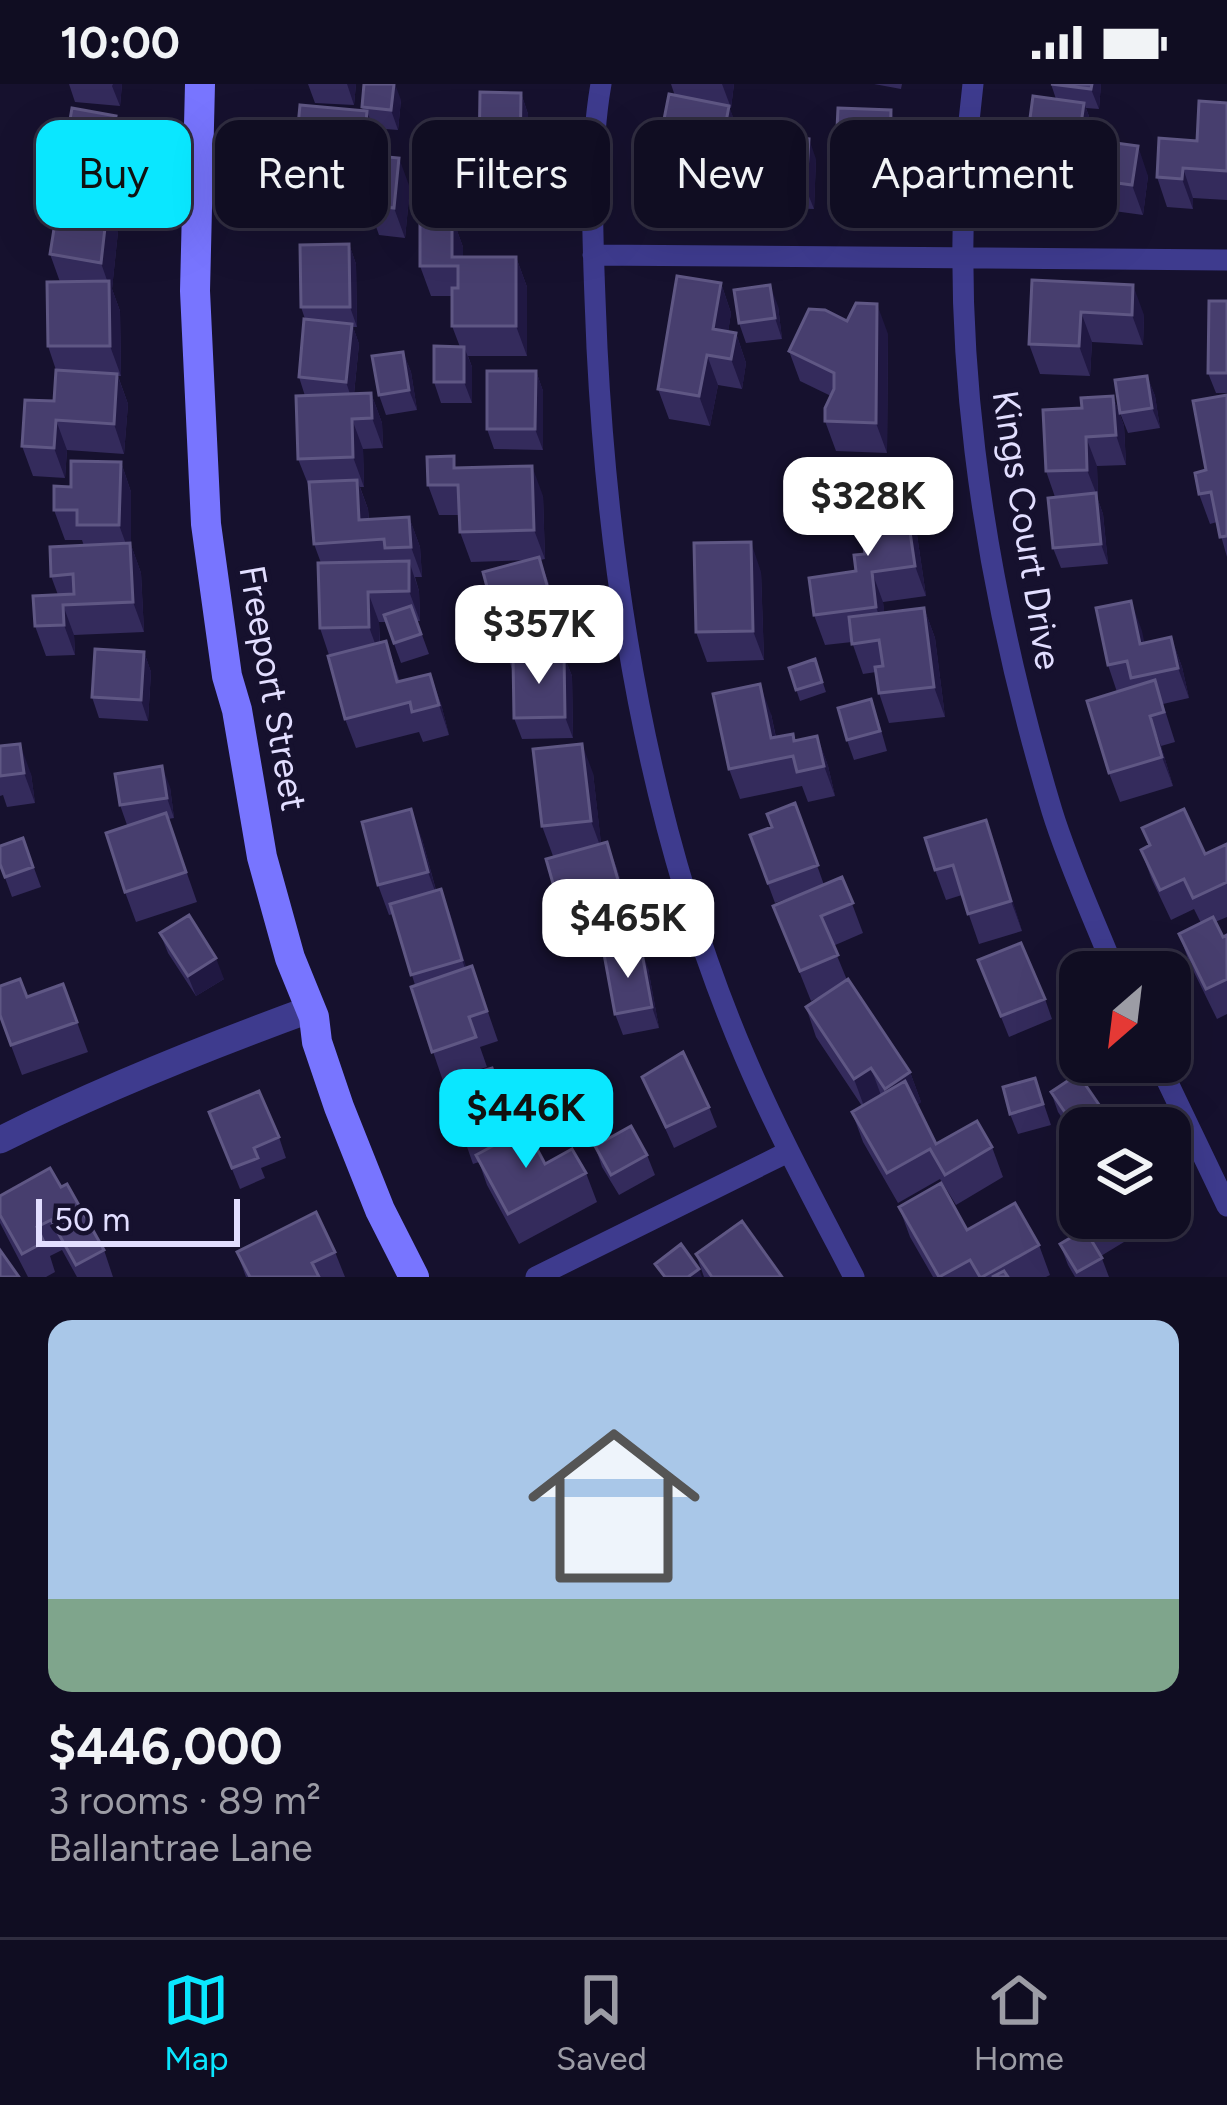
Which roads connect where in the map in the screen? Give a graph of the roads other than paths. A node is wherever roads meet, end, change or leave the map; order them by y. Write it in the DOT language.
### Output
graph roads {
  1 [pos="200,84"];
  2 [pos="601,84"];
  3 [pos="973,84"];
  4 [pos="593,255"];
  5 [pos="963,258"];
  6 [pos="1227,260"];
  7 [pos="1107,951"];
  8 [pos="311,1009"];
  9 [pos="1168,1083"];
  10 [pos="0,1140"];
  11 [pos="788,1152"];
  12 [pos="1227,1206"];
  13 [pos="414,1277"];
  14 [pos="536,1277"];
  15 [pos="854,1277"];
  1 -- 8 [label="main road, Freeport Street"];
  2 -- 4 [label="street"];
  3 -- 5 [label="street, Kings Court Drive"];
  4 -- 5 [label="street"];
  4 -- 11 [label="street"];
  5 -- 6 [label="street"];
  5 -- 7 [label="street, Kings Court Drive"];
  8 -- 10 [label="street"];
  8 -- 13 [label="main road, Freeport Street"];
  9 -- 12 [label="street"];
  11 -- 14 [label="street"];
  11 -- 15 [label="street"];
}
